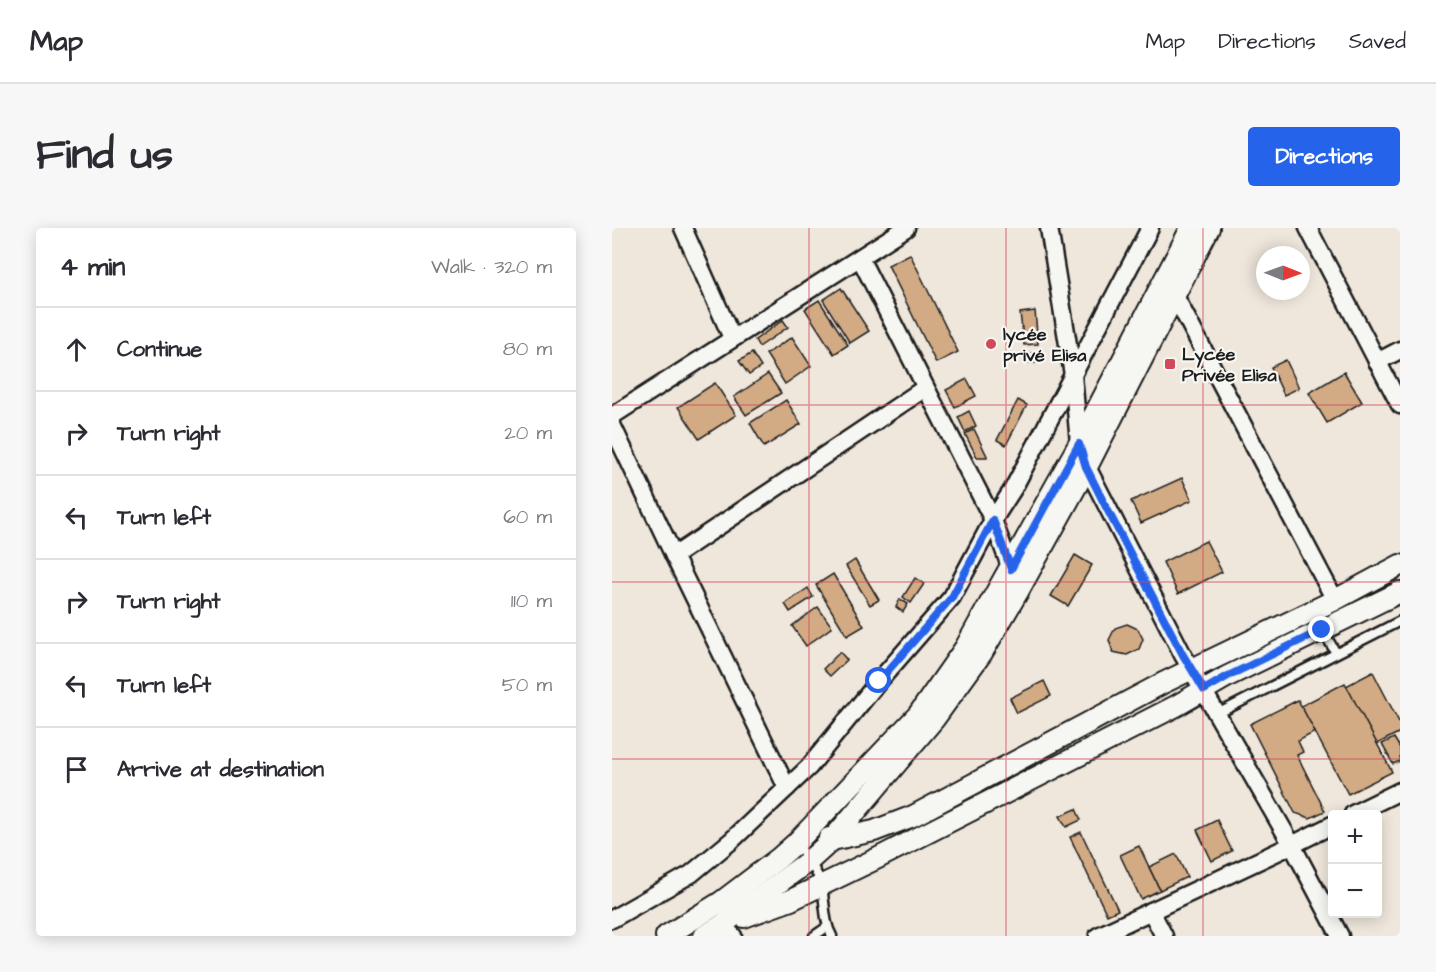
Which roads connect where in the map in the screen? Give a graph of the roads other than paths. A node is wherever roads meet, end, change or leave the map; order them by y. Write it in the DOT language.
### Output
graph roads {
  1 [pos="683,228"];
  2 [pos="906,228"];
  3 [pos="1049,228"];
  4 [pos="1150,228"];
  5 [pos="1191,228"];
  6 [pos="1209,228"];
  7 [pos="1308,228"];
  8 [pos="860,258"];
  9 [pos="1175,296"];
  10 [pos="732,338"];
  11 [pos="1400,350"];
  12 [pos="1377,362"];
  13 [pos="1073,375"];
  14 [pos="925,388"];
  15 [pos="1400,405"];
  16 [pos="612,416"];
  17 [pos="612,425"];
  18 [pos="1079,444"];
  19 [pos="1086,467"];
  20 [pos="993,520"];
  21 [pos="674,556"];
  22 [pos="1400,565"];
  23 [pos="1011,569"];
  24 [pos="1400,592"];
  25 [pos="1335,600"];
  26 [pos="1400,621"];
  27 [pos="1322,630"];
  28 [pos="1336,653"];
  29 [pos="1192,669"];
  30 [pos="1204,690"];
  31 [pos="1217,714"];
  32 [pos="787,788"];
  33 [pos="1400,791"];
  34 [pos="1361,810"];
  35 [pos="813,826"];
  36 [pos="1328,827"];
  37 [pos="832,840"];
  38 [pos="796,843"];
  39 [pos="1292,845"];
  40 [pos="810,860"];
  41 [pos="821,885"];
  42 [pos="1150,911"];
  43 [pos="612,919"];
  44 [pos="827,927"];
  45 [pos="727,931"];
  46 [pos="666,936"];
  47 [pos="705,936"];
  48 [pos="814,936"];
  49 [pos="832,936"];
  50 [pos="1098,936"];
  51 [pos="1164,936"];
  52 [pos="1340,936"];
  1 -- 10 [label="street"];
  2 -- 8 [label="street"];
  3 -- 13 [label="street"];
  4 -- 13 [label="street"];
  5 -- 18 [label="street"];
  6 -- 9 [label="street"];
  7 -- 12 [label="street"];
  8 -- 10 [label="street"];
  8 -- 14 [label="street"];
  9 -- 19 [label="street"];
  9 -- 25 [label="street"];
  10 -- 16 [label="street"];
  11 -- 12 [label="street"];
  12 -- 15 [label="street"];
  13 -- 18 [label="street"];
  13 -- 20 [label="street"];
  14 -- 20 [label="street"];
  14 -- 21 [label="street"];
  17 -- 21 [label="street"];
  18 -- 19 [label="street"];
  18 -- 23 [label="street"];
  19 -- 29 [label="street"];
  19 -- 37 [label="street"];
  20 -- 23 [label="street"];
  20 -- 32 [label="street"];
  21 -- 32 [label="street"];
  22 -- 25 [label="street"];
  23 -- 35 [label="street"];
  24 -- 27 [label="street"];
  25 -- 29 [label="street"];
  26 -- 28 [label="lane"];
  27 -- 28 [label="lane"];
  27 -- 30 [label="street"];
  28 -- 31 [label="lane"];
  29 -- 30 [label="street"];
  29 -- 37 [label="street"];
  30 -- 31 [label="street"];
  30 -- 41 [label="street"];
  31 -- 39 [label="street"];
  32 -- 43 [label="street"];
  33 -- 34 [label="street"];
  35 -- 37 [label="street"];
  35 -- 38 [label="street"];
  36 -- 39 [label="street"];
  37 -- 40 [label="street"];
  38 -- 40 [label="lane"];
  38 -- 46 [label="street"];
  39 -- 42 [label="street"];
  39 -- 52 [label="street"];
  40 -- 41 [label="lane"];
  40 -- 45 [label="street"];
  41 -- 44 [label="lane"];
  41 -- 45 [label="street"];
  42 -- 50 [label="street"];
  42 -- 51 [label="street"];
  44 -- 48 [label="lane"];
  44 -- 49 [label="lane"];
  45 -- 47 [label="street"];
}
